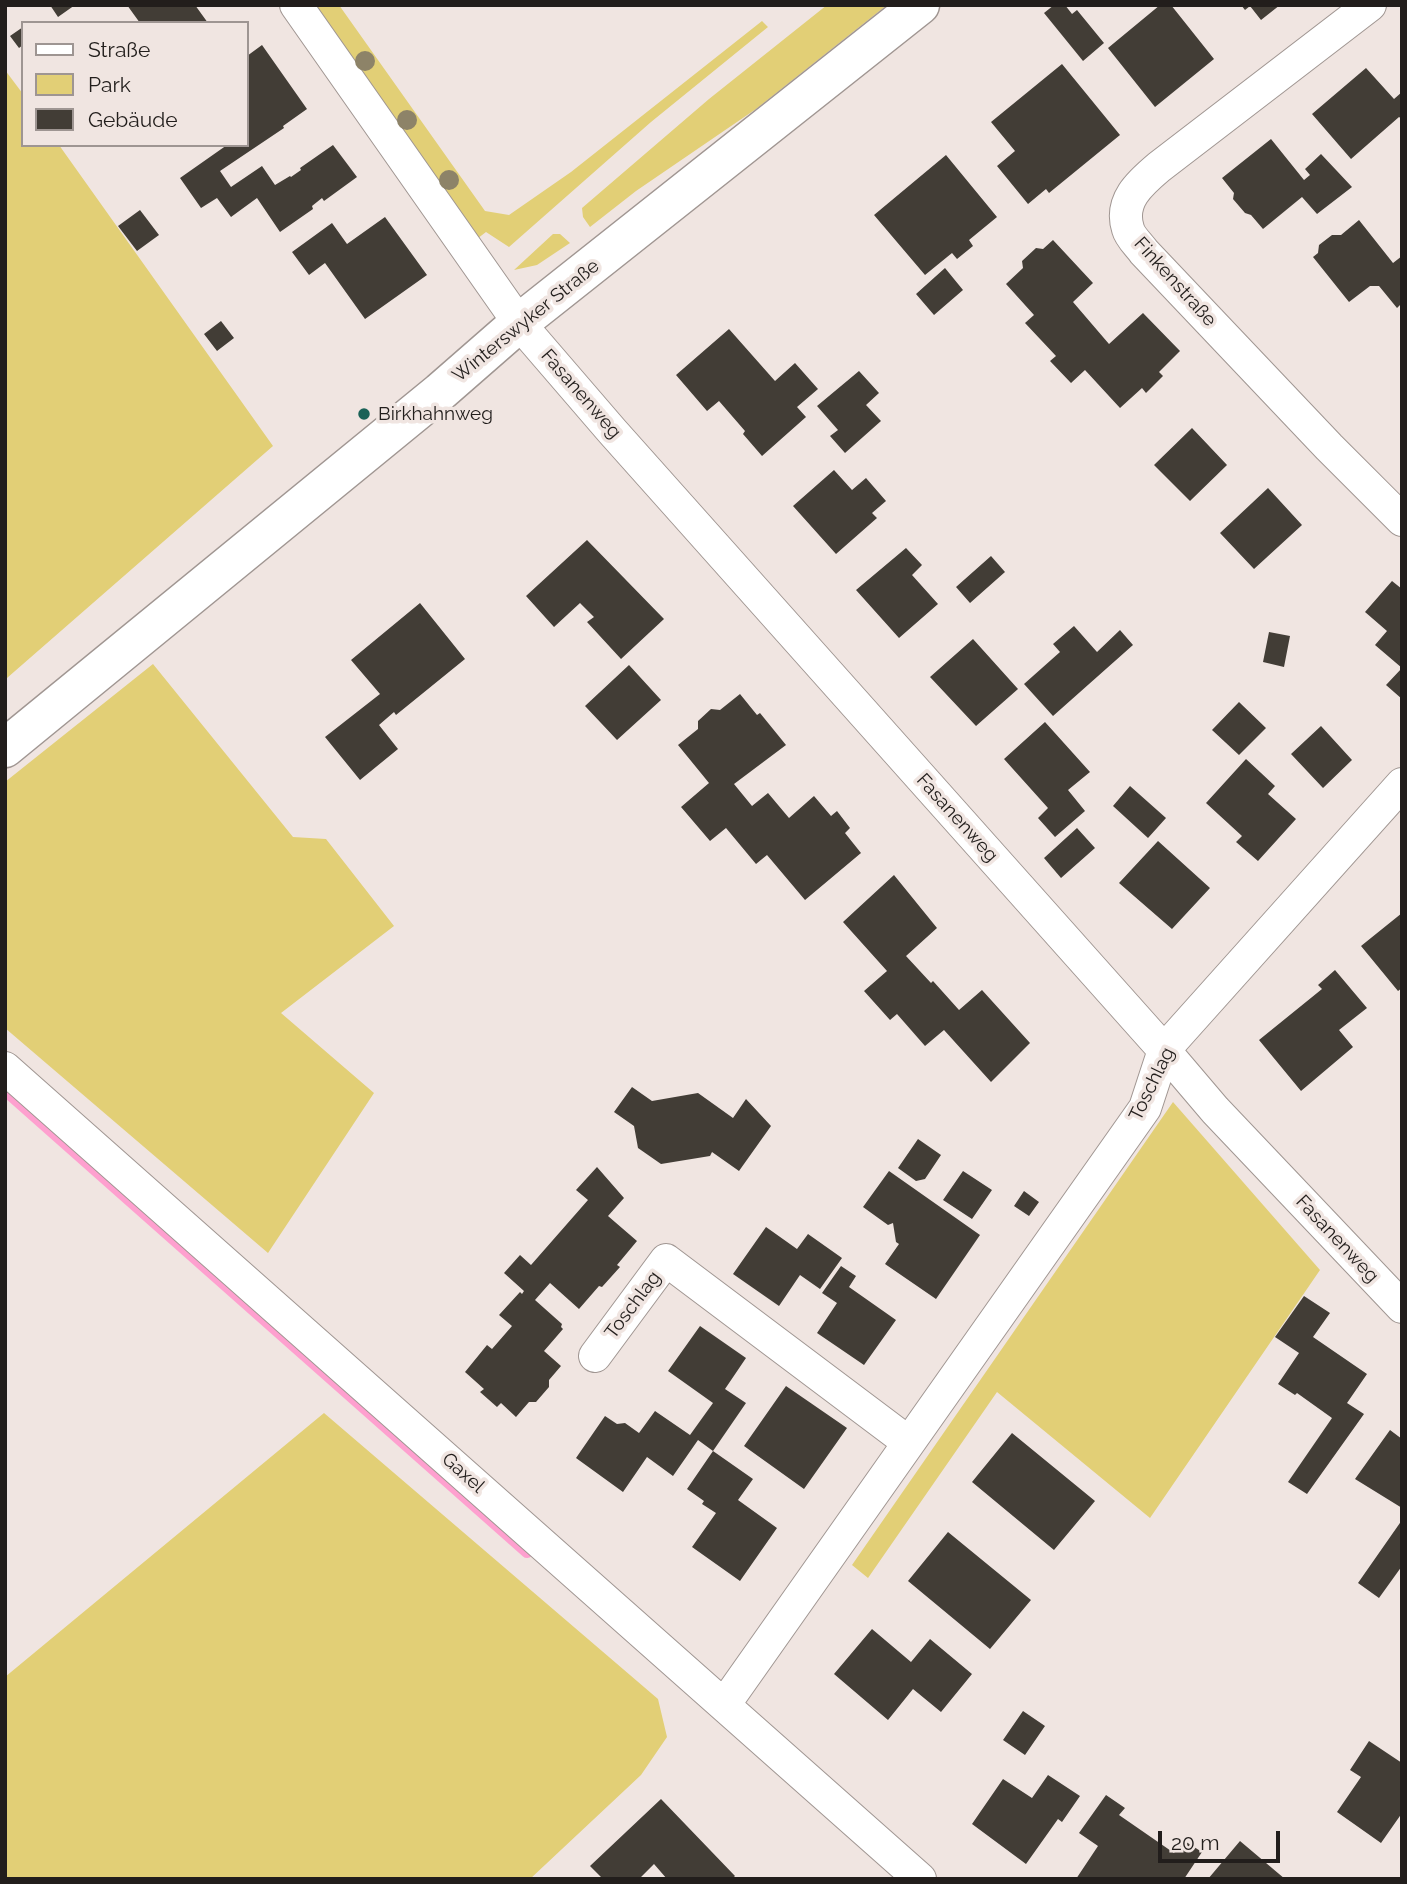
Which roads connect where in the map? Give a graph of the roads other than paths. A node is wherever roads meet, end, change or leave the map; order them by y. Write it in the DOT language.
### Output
graph roads {
  1 [pos="296,5"];
  2 [pos="920,5"];
  3 [pos="1370,5"];
  4 [pos="519,323"];
  5 [pos="1402,520"];
  6 [pos="5,748"];
  7 [pos="1402,784"];
  8 [pos="1164,1050"];
  9 [pos="5,1068"];
  10 [pos="1402,1307"];
  11 [pos="595,1356"];
  12 [pos="908,1442"];
  13 [pos="724,1705"];
  14 [pos="920,1879"];
  1 -- 4 [label="street"];
  2 -- 4 [label="street, Winterswyker Straße"];
  3 -- 5 [label="street, Finkenstraße"];
  4 -- 6 [label="street, Winterswyker Straße"];
  4 -- 8 [label="street, Fasanenweg"];
  7 -- 8 [label="street, Toschlag"];
  8 -- 10 [label="street, Fasanenweg"];
  8 -- 12 [label="street, Toschlag"];
  9 -- 13 [label="street, Gaxel"];
  11 -- 12 [label="street, Toschlag"];
  12 -- 13 [label="street, Toschlag"];
  13 -- 14 [label="street, Gaxel"];
}
